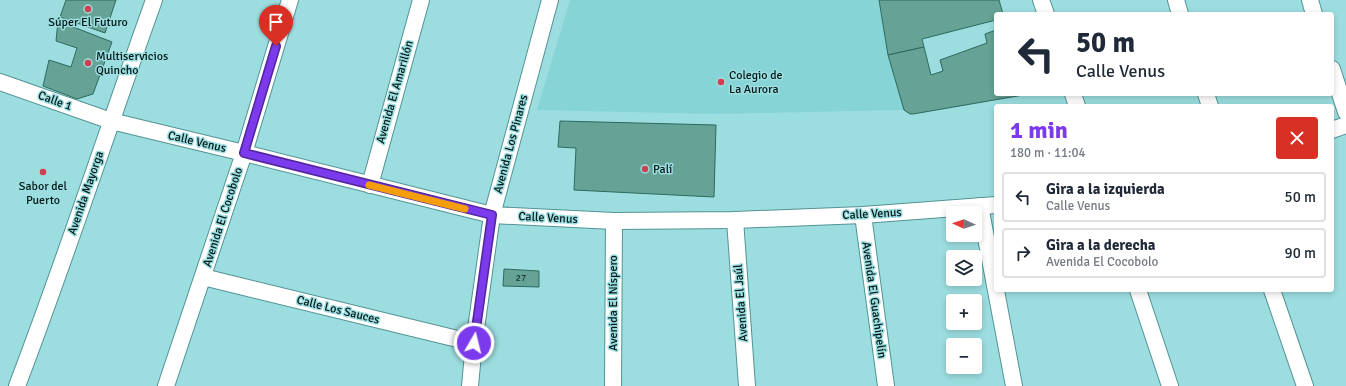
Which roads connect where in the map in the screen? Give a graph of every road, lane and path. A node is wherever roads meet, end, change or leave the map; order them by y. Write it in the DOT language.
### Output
graph roads {
  1 [pos="154,0"];
  2 [pos="290,0"];
  3 [pos="421,0"];
  4 [pos="550,0"];
  5 [pos="1041,0"];
  6 [pos="1176,0"];
  7 [pos="1310,0"];
  8 [pos="1045,12"];
  9 [pos="1179,12"];
  10 [pos="1313,12"];
  11 [pos="1334,75"];
  12 [pos="0,82"];
  13 [pos="1346,112"];
  14 [pos="110,121"];
  15 [pos="1346,125"];
  16 [pos="1334,129"];
  17 [pos="244,153"];
  18 [pos="370,185"];
  19 [pos="994,205"];
  20 [pos="980,206"];
  21 [pos="946,209"];
  22 [pos="492,215"];
  23 [pos="863,215"];
  24 [pos="982,217"];
  25 [pos="735,220"];
  26 [pos="614,221"];
  27 [pos="203,277"];
  28 [pos="994,280"];
  29 [pos="996,292"];
  30 [pos="1139,292"];
  31 [pos="1273,292"];
  32 [pos="474,343"];
  33 [pos="18,386"];
  34 [pos="166,386"];
  35 [pos="470,386"];
  36 [pos="613,386"];
  37 [pos="747,386"];
  38 [pos="886,386"];
  39 [pos="1014,386"];
  40 [pos="1170,386"];
  41 [pos="1305,386"];
  1 -- 14 [label="street, Avenida Mayorga"];
  2 -- 17 [label="street, Avenida El Cocobolo"];
  3 -- 18 [label="street, Avenida El Amarillón"];
  4 -- 22 [label="street, Avenida Los Pinares"];
  5 -- 8 [label="street"];
  6 -- 9 [label="street"];
  7 -- 10 [label="street"];
  11 -- 13 [label="street"];
  12 -- 14 [label="street, Calle 1"];
  14 -- 17 [label="street, Calle Venus"];
  14 -- 33 [label="street, Avenida Mayorga"];
  15 -- 16 [label="street"];
  17 -- 18 [label="street, Calle Venus"];
  17 -- 27 [label="street, Avenida El Cocobolo"];
  18 -- 22 [label="street, Calle Venus"];
  19 -- 20 [label="street, Calle Venus"];
  21 -- 23 [label="street, Calle Venus"];
  22 -- 26 [label="street, Calle Venus"];
  22 -- 32 [label="street, Avenida Los Pinares"];
  23 -- 25 [label="street, Calle Venus"];
  23 -- 38 [label="street, Avenida El Guachipelín"];
  24 -- 28 [label="street"];
  25 -- 26 [label="street, Calle Venus"];
  25 -- 37 [label="street, Avenida El Jaúl"];
  26 -- 36 [label="street, Avenida El Níspero"];
  27 -- 32 [label="street, Calle Los Sauces"];
  27 -- 34 [label="street, Avenida El Cocobolo"];
  29 -- 39 [label="street"];
  30 -- 40 [label="street"];
  31 -- 41 [label="street"];
  32 -- 35 [label="street, Avenida Los Pinares"];
}
